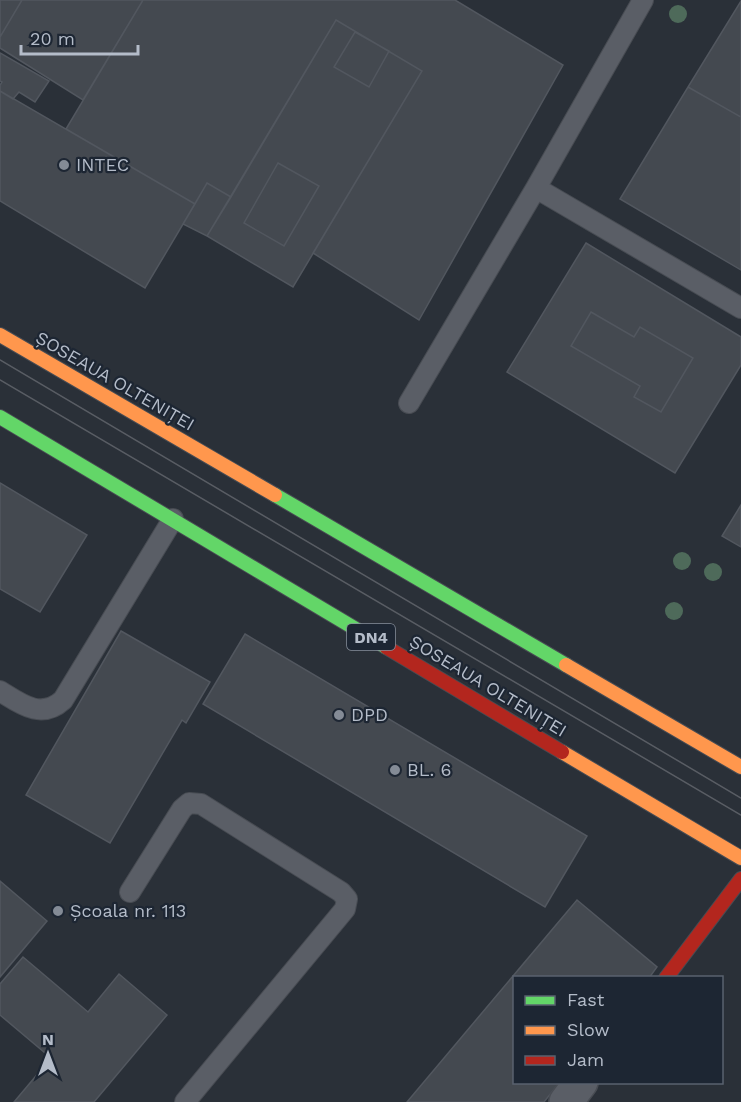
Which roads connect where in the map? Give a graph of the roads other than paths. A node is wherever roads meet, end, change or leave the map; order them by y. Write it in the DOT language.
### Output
graph roads {
  1 [pos="644,0"];
  2 [pos="536,188"];
  3 [pos="741,308"];
  4 [pos="0,335"];
  5 [pos="409,403"];
  6 [pos="0,417"];
  7 [pos="173,519"];
  8 [pos="0,691"];
  9 [pos="741,767"];
  10 [pos="741,858"];
  11 [pos="741,879"];
  12 [pos="130,892"];
  13 [pos="668,976"];
  14 [pos="581,1084"];
  15 [pos="185,1102"];
  16 [pos="566,1102"];
  1 -- 2 [label="lane"];
  2 -- 3 [label="lane"];
  2 -- 5 [label="lane"];
  4 -- 9 [label="main road, ȘOSEAUA OLTENIȚEI"];
  6 -- 7 [label="main road, ȘOSEAUA OLTENIȚEI / DN4"];
  7 -- 8 [label="lane"];
  7 -- 10 [label="main road, ȘOSEAUA OLTENIȚEI / DN4"];
  11 -- 13 [label="main road"];
  12 -- 15 [label="lane"];
  14 -- 16 [label="street"];
}
